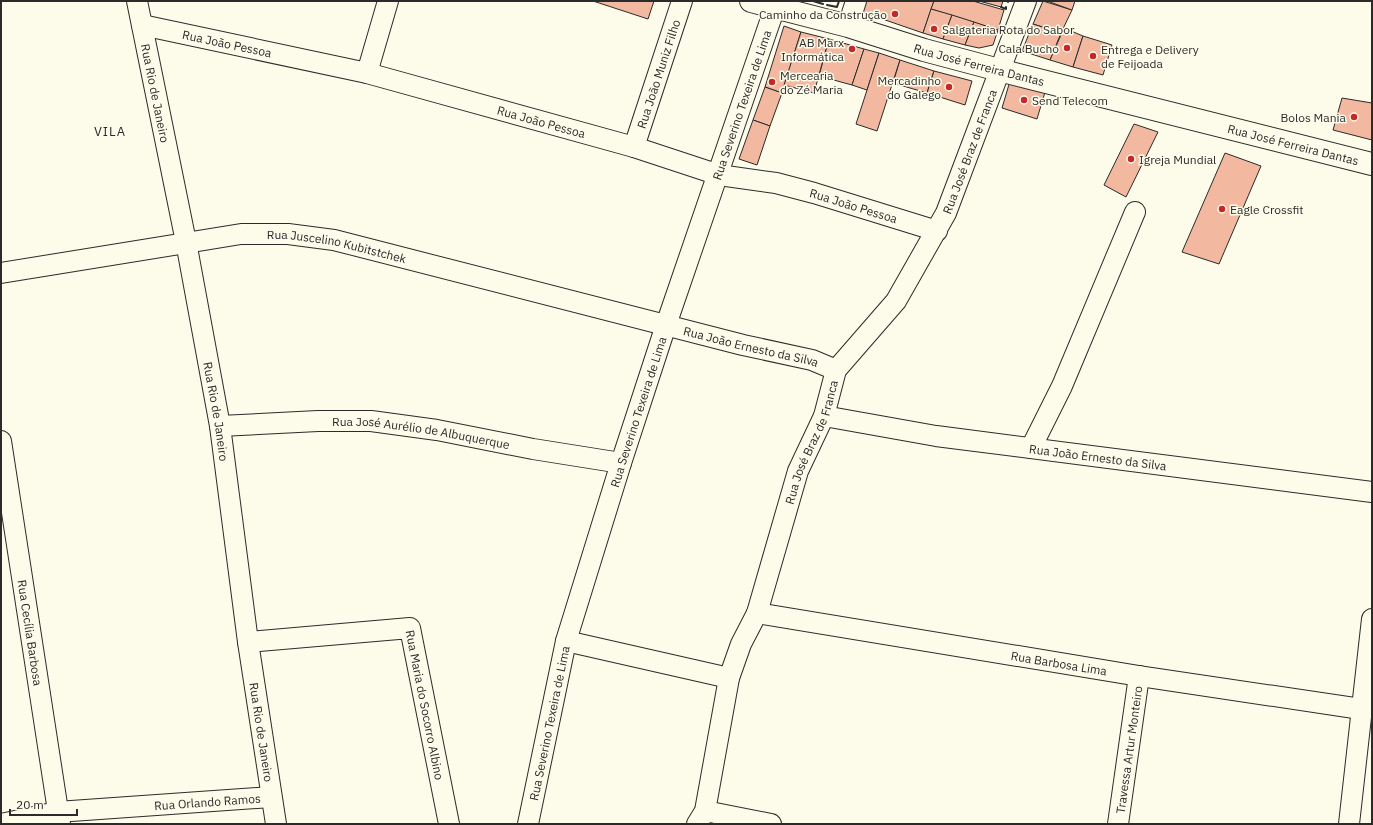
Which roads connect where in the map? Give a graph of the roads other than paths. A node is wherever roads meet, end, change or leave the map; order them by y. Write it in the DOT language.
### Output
graph roads {
  1 [pos="138,1"];
  2 [pos="388,1"];
  3 [pos="682,1"];
  4 [pos="751,1"];
  5 [pos="856,1"];
  6 [pos="1026,1"];
  7 [pos="776,7"];
  8 [pos="142,25"];
  9 [pos="848,26"];
  10 [pos="999,70"];
  11 [pos="367,73"];
  12 [pos="634,147"];
  13 [pos="1372,164"];
  14 [pos="719,175"];
  15 [pos="1135,212"];
  16 [pos="937,231"];
  17 [pos="186,242"];
  18 [pos="1,273"];
  19 [pos="666,325"];
  20 [pos="836,370"];
  21 [pos="824,416"];
  22 [pos="220,426"];
  23 [pos="1,441"];
  24 [pos="1031,448"];
  25 [pos="621,463"];
  26 [pos="1372,492"];
  27 [pos="757,613"];
  28 [pos="1372,618"];
  29 [pos="566,641"];
  30 [pos="248,642"];
  31 [pos="1139,676"];
  32 [pos="729,678"];
  33 [pos="1361,709"];
  34 [pos="272,797"];
  35 [pos="58,818"];
  36 [pos="701,818"];
  37 [pos="1,824"];
  38 [pos="276,824"];
  39 [pos="449,824"];
  40 [pos="528,824"];
  41 [pos="771,824"];
  42 [pos="1118,824"];
  43 [pos="1349,824"];
  1 -- 8 [label="street, Rua Rio de Janeiro"];
  2 -- 11 [label="street"];
  3 -- 12 [label="street, Rua João Muniz Filho"];
  4 -- 7 [label="street, Rua José Ferreira Dantas"];
  5 -- 9 [label="street"];
  6 -- 10 [label="street, Rua José Braz de Franca"];
  7 -- 9 [label="street, Rua José Ferreira Dantas"];
  7 -- 14 [label="street, Rua Severino Texeira de Lima"];
  8 -- 11 [label="street, Rua João Pessoa"];
  8 -- 17 [label="street, Rua Rio de Janeiro"];
  9 -- 10 [label="street, Rua José Ferreira Dantas"];
  10 -- 13 [label="street, Rua José Ferreira Dantas"];
  10 -- 16 [label="street, Rua José Braz de Franca"];
  11 -- 12 [label="street, Rua João Pessoa"];
  12 -- 14 [label="street, Rua João Pessoa"];
  14 -- 16 [label="street, Rua João Pessoa"];
  14 -- 19 [label="street, Rua Severino Texeira de Lima"];
  15 -- 24 [label="street"];
  16 -- 20 [label="street, Rua José Braz de Franca"];
  17 -- 18 [label="street, Rua Juscelino Kubitstchek"];
  17 -- 19 [label="street, Rua Juscelino Kubitstchek"];
  17 -- 22 [label="street, Rua Rio de Janeiro"];
  19 -- 20 [label="street, Rua João Ernesto da Silva"];
  19 -- 25 [label="street, Rua Severino Texeira de Lima"];
  20 -- 21 [label="street, Rua José Braz de Franca"];
  21 -- 24 [label="street, Rua João Ernesto da Silva"];
  21 -- 27 [label="street, Rua José Braz de Franca"];
  22 -- 25 [label="street, Rua José Aurélio de Albuquerque"];
  22 -- 30 [label="street, Rua Rio de Janeiro"];
  23 -- 35 [label="street, Rua Cecília Barbosa"];
  24 -- 26 [label="street, Rua João Ernesto da Silva"];
  25 -- 29 [label="street, Rua Severino Texeira de Lima"];
  27 -- 31 [label="street, Rua Barbosa Lima"];
  27 -- 32 [label="street, Rua José Braz de Franca"];
  28 -- 33 [label="street"];
  29 -- 32 [label="street"];
  29 -- 40 [label="street, Rua Severino Texeira de Lima"];
  30 -- 34 [label="street, Rua Rio de Janeiro"];
  30 -- 39 [label="street, Rua Maria do Socorro Albino"];
  31 -- 33 [label="street, Rua Barbosa Lima"];
  31 -- 42 [label="street, Travessa Artur Monteiro"];
  32 -- 36 [label="street, Rua José Braz de Franca"];
  33 -- 43 [label="street"];
  34 -- 35 [label="street, Rua Orlando Ramos"];
  34 -- 38 [label="street, Rua Rio de Janeiro"];
  35 -- 37 [label="street, Rua Orlando Ramos"];
  36 -- 41 [label="street"];
}
